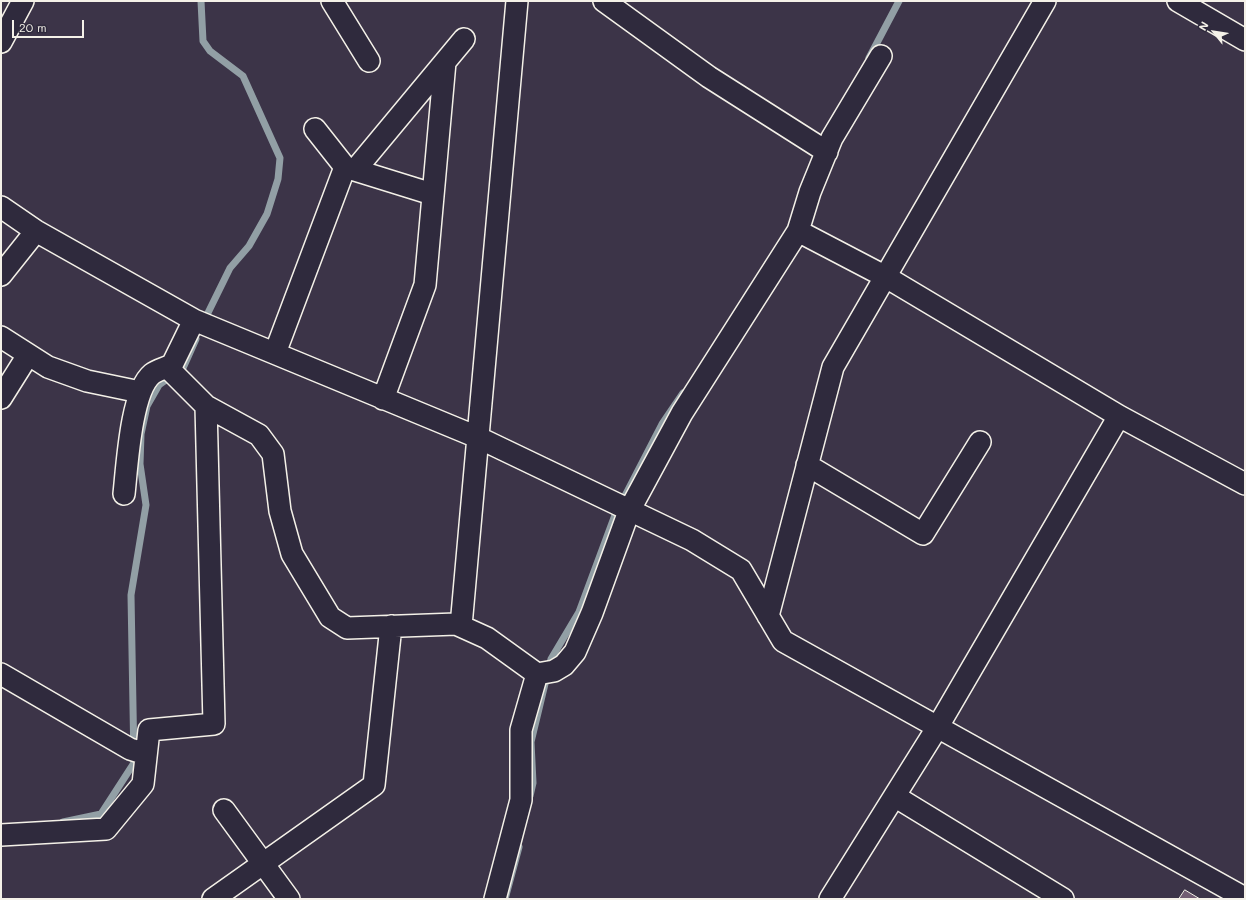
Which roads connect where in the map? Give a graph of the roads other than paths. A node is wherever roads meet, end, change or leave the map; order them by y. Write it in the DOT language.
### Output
graph roads {
  1 [pos="23,1"];
  2 [pos="332,1"];
  3 [pos="517,1"];
  4 [pos="604,1"];
  5 [pos="1045,1"];
  6 [pos="1178,1"];
  7 [pos="464,39"];
  8 [pos="1245,40"];
  9 [pos="1,42"];
  10 [pos="881,56"];
  11 [pos="369,61"];
  12 [pos="445,62"];
  13 [pos="315,129"];
  14 [pos="822,150"];
  15 [pos="350,169"];
  16 [pos="432,194"];
  17 [pos="1,206"];
  18 [pos="36,231"];
  19 [pos="798,231"];
  20 [pos="1,275"];
  21 [pos="886,277"];
  22 [pos="200,322"];
  23 [pos="1,337"];
  24 [pos="275,353"];
  25 [pos="28,355"];
  26 [pos="174,372"];
  27 [pos="140,392"];
  28 [pos="1,398"];
  29 [pos="383,399"];
  30 [pos="206,406"];
  31 [pos="1119,416"];
  32 [pos="477,437"];
  33 [pos="980,442"];
  34 [pos="807,465"];
  35 [pos="1245,484"];
  36 [pos="124,494"];
  37 [pos="622,507"];
  38 [pos="768,616"];
  39 [pos="391,626"];
  40 [pos="461,626"];
  41 [pos="545,673"];
  42 [pos="1,674"];
  43 [pos="937,728"];
  44 [pos="138,751"];
  45 [pos="896,797"];
  46 [pos="224,810"];
  47 [pos="1,835"];
  48 [pos="264,863"];
  49 [pos="1244,897"];
  50 [pos="213,899"];
  51 [pos="289,899"];
  52 [pos="495,899"];
  53 [pos="830,899"];
  54 [pos="1063,899"];
  1 -- 9 [label="street"];
  2 -- 11 [label="street"];
  3 -- 32 [label="street"];
  4 -- 14 [label="street"];
  5 -- 21 [label="street"];
  6 -- 8 [label="street"];
  7 -- 12 [label="street"];
  10 -- 14 [label="street"];
  12 -- 15 [label="street"];
  12 -- 16 [label="street"];
  13 -- 15 [label="street"];
  14 -- 19 [label="street"];
  15 -- 16 [label="street"];
  15 -- 24 [label="street"];
  16 -- 29 [label="street"];
  17 -- 18 [label="street"];
  18 -- 20 [label="street"];
  18 -- 22 [label="street"];
  19 -- 21 [label="street"];
  19 -- 37 [label="street"];
  21 -- 31 [label="street"];
  21 -- 34 [label="street"];
  22 -- 24 [label="street"];
  22 -- 26 [label="street"];
  23 -- 25 [label="street"];
  24 -- 29 [label="street"];
  25 -- 27 [label="street"];
  25 -- 28 [label="street"];
  26 -- 27 [label="street"];
  26 -- 30 [label="street"];
  27 -- 36 [label="street"];
  29 -- 32 [label="street"];
  30 -- 39 [label="street"];
  30 -- 44 [label="street"];
  31 -- 35 [label="street"];
  31 -- 43 [label="street"];
  32 -- 37 [label="street"];
  32 -- 40 [label="street"];
  33 -- 34 [label="street"];
  34 -- 38 [label="street"];
  37 -- 38 [label="street"];
  37 -- 41 [label="street"];
  38 -- 43 [label="street"];
  39 -- 40 [label="street"];
  39 -- 48 [label="street"];
  40 -- 41 [label="street"];
  41 -- 52 [label="street"];
  42 -- 44 [label="street"];
  43 -- 45 [label="street"];
  43 -- 49 [label="street"];
  44 -- 47 [label="street"];
  45 -- 53 [label="street"];
  45 -- 54 [label="street"];
  46 -- 48 [label="street"];
  48 -- 50 [label="street"];
  48 -- 51 [label="street"];
}
